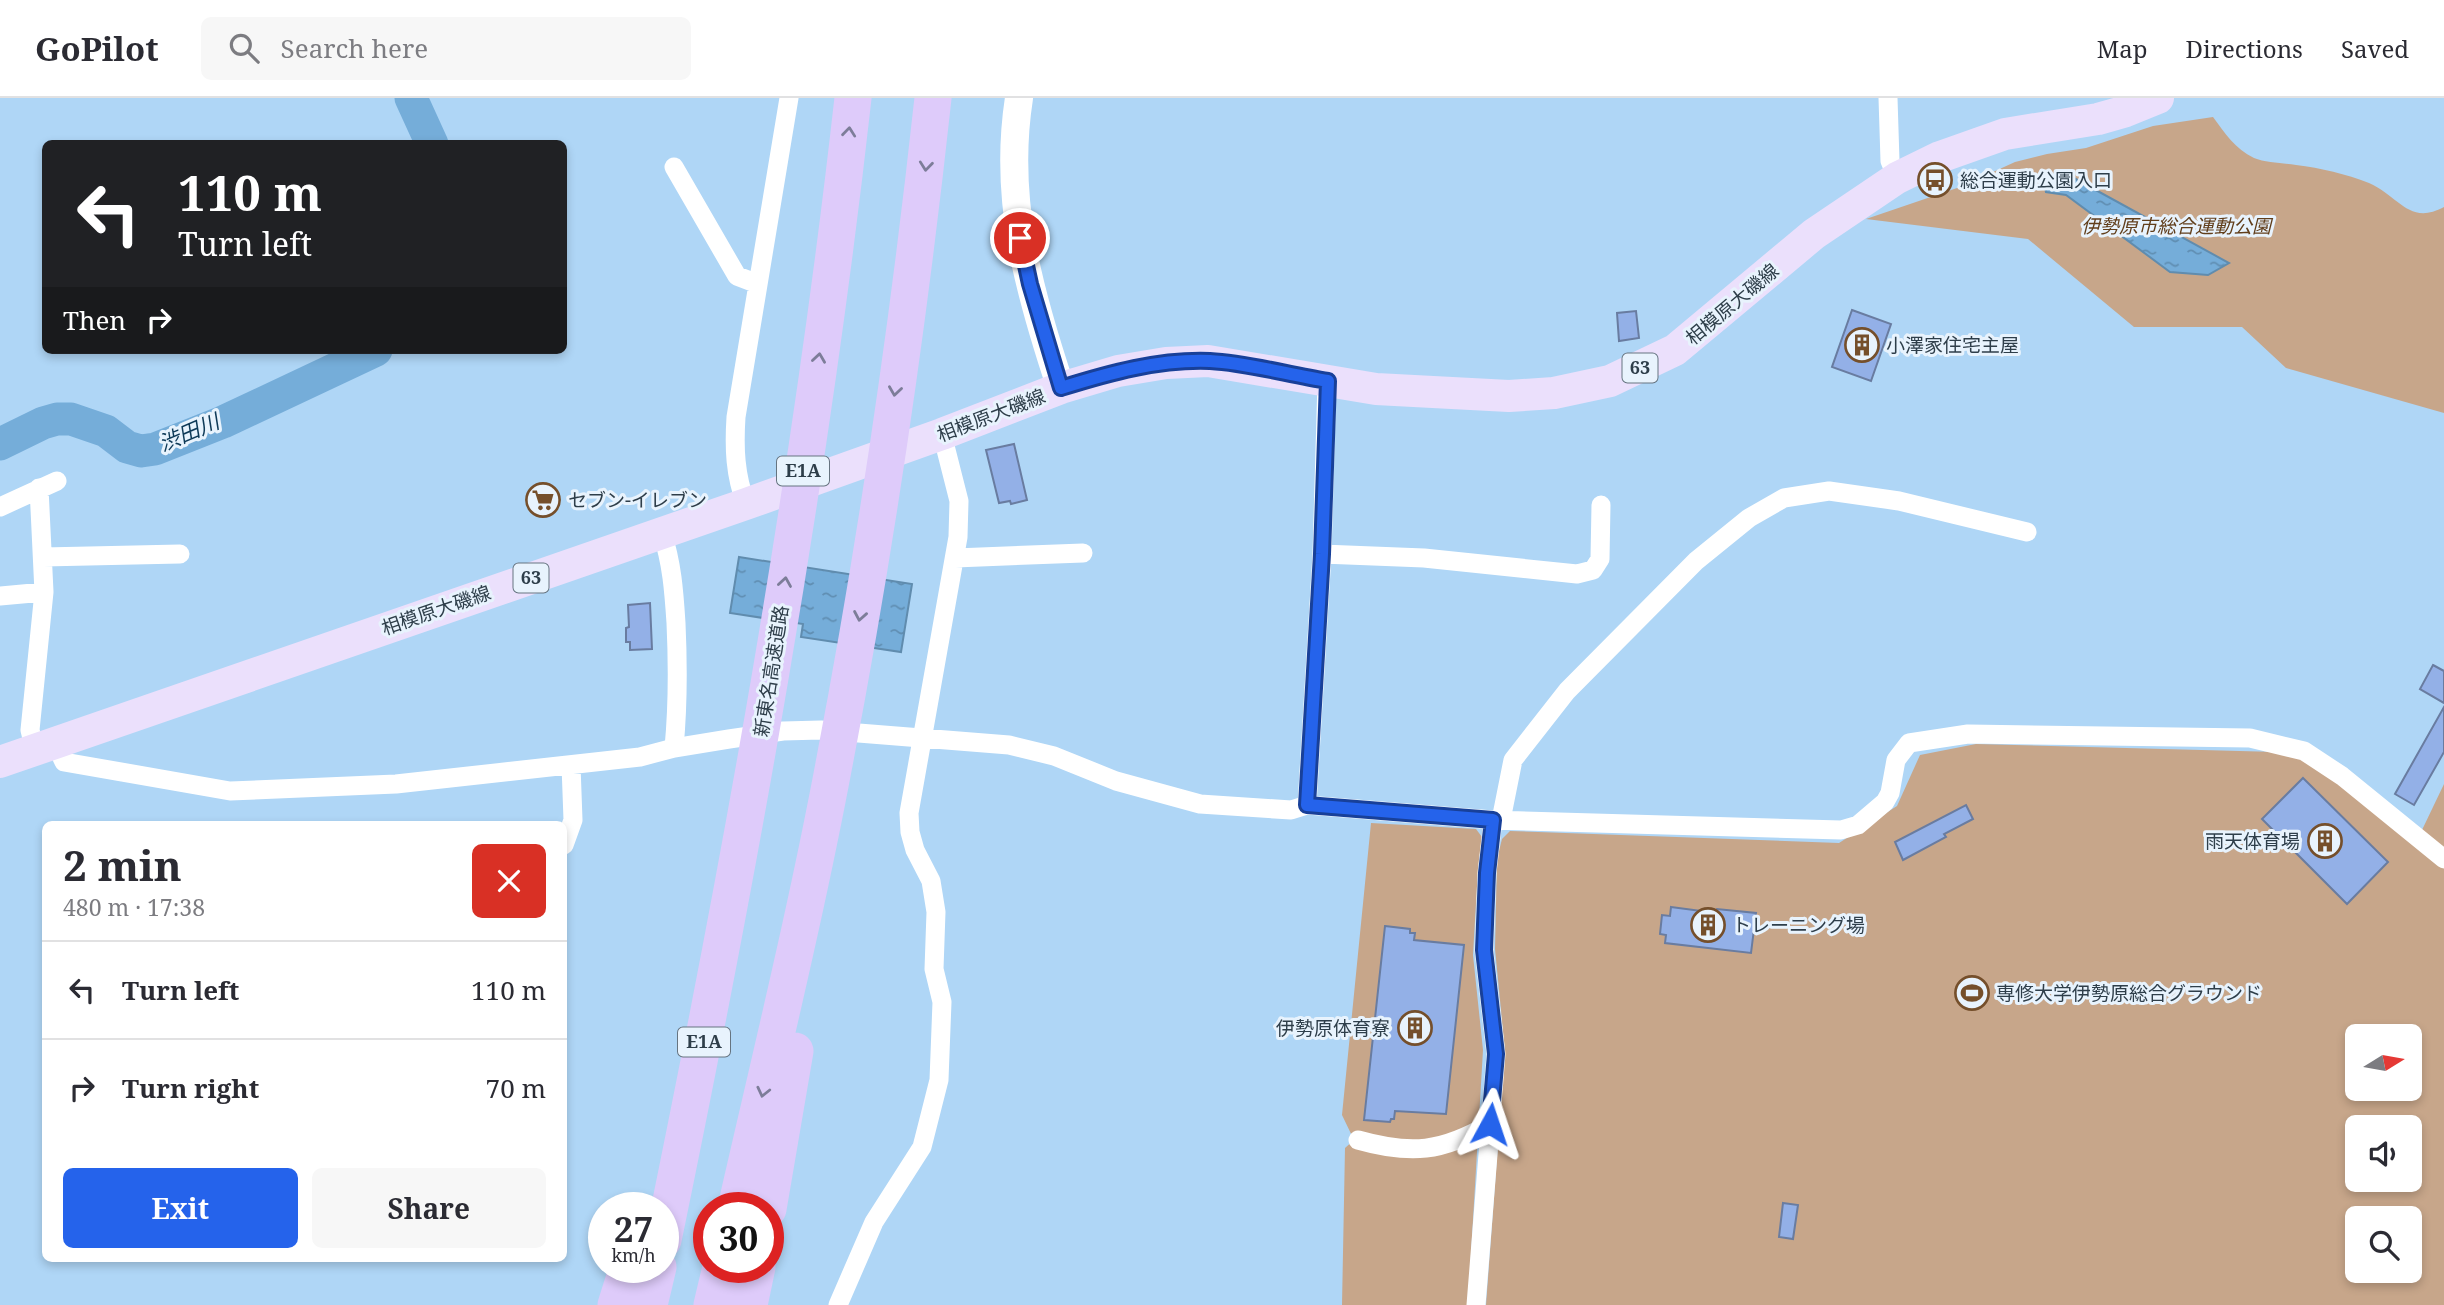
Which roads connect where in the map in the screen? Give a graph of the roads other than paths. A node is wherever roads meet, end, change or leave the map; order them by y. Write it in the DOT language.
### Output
graph roads {
  1 [pos="789,98"];
  2 [pos="852,98"];
  3 [pos="933,98"];
  4 [pos="1019,98"];
  5 [pos="1888,98"];
  6 [pos="2158,98"];
  7 [pos="674,167"];
  8 [pos="1897,178"];
  9 [pos="758,284"];
  10 [pos="1328,381"];
  11 [pos="1061,388"];
  12 [pos="942,434"];
  13 [pos="746,504"];
  14 [pos="1601,505"];
  15 [pos="0,507"];
  16 [pos="2027,532"];
  17 [pos="662,533"];
  18 [pos="180,554"];
  19 [pos="1322,554"];
  20 [pos="43,557"];
  21 [pos="955,558"];
  22 [pos="1073,559"];
  23 [pos="44,592"];
  24 [pos="0,596"];
  25 [pos="922,738"];
  26 [pos="45,747"];
  27 [pos="674,748"];
  28 [pos="0,762"];
  29 [pos="571,765"];
  30 [pos="1307,805"];
  31 [pos="1497,820"];
  32 [pos="567,837"];
  33 [pos="737,842"];
  34 [pos="818,858"];
  35 [pos="2444,859"];
  36 [pos="1490,1124"];
  37 [pos="1358,1140"];
  38 [pos="649,1192"];
  39 [pos="672,1192"];
  40 [pos="740,1192"];
  41 [pos="771,1192"];
  42 [pos="623,1283"];
  43 [pos="654,1283"];
  44 [pos="717,1283"];
  45 [pos="754,1283"];
  46 [pos="616,1305"];
  47 [pos="649,1305"];
  48 [pos="712,1305"];
  49 [pos="749,1305"];
  50 [pos="838,1305"];
  51 [pos="1476,1305"];
  1 -- 9 [label="street"];
  33 -- 2 [label="highway, 新東名高速道路 / E1A, one-way"];
  3 -- 34 [label="highway, one-way"];
  4 -- 11 [label="main road"];
  5 -- 8 [label="street"];
  6 -- 8 [label="main road, 相模原大磯線 / 63"];
  7 -- 9 [label="street"];
  8 -- 10 [label="main road, 相模原大磯線 / 63"];
  9 -- 13 [label="street"];
  10 -- 11 [label="main road, 相模原大磯線 / 63"];
  10 -- 19 [label="street"];
  11 -- 12 [label="main road, 相模原大磯線 / 63"];
  12 -- 13 [label="main road, 相模原大磯線 / 63"];
  12 -- 21 [label="street"];
  13 -- 17 [label="main road, 相模原大磯線 / 63"];
  14 -- 19 [label="street"];
  15 -- 20 [label="street"];
  16 -- 31 [label="street"];
  17 -- 26 [label="main road, 相模原大磯線 / 63"];
  17 -- 27 [label="street"];
  18 -- 20 [label="street"];
  19 -- 30 [label="street"];
  20 -- 23 [label="street"];
  21 -- 22 [label="street"];
  21 -- 25 [label="street"];
  23 -- 24 [label="street"];
  23 -- 26 [label="street"];
  25 -- 27 [label="street"];
  25 -- 30 [label="street"];
  25 -- 50 [label="street"];
  26 -- 28 [label="main road, 相模原大磯線 / 63"];
  26 -- 29 [label="street"];
  27 -- 29 [label="street"];
  29 -- 32 [label="street"];
  30 -- 31 [label="street"];
  31 -- 35 [label="street"];
  31 -- 36 [label="street"];
  33 -- 38 [label="highway"];
  33 -- 39 [label="highway, E1A"];
  34 -- 40 [label="highway, one-way"];
  34 -- 41 [label="highway"];
  36 -- 37 [label="street"];
  36 -- 51 [label="street"];
  42 -- 46 [label="highway"];
  43 -- 47 [label="highway"];
  44 -- 48 [label="highway"];
  45 -- 49 [label="highway"];
}
